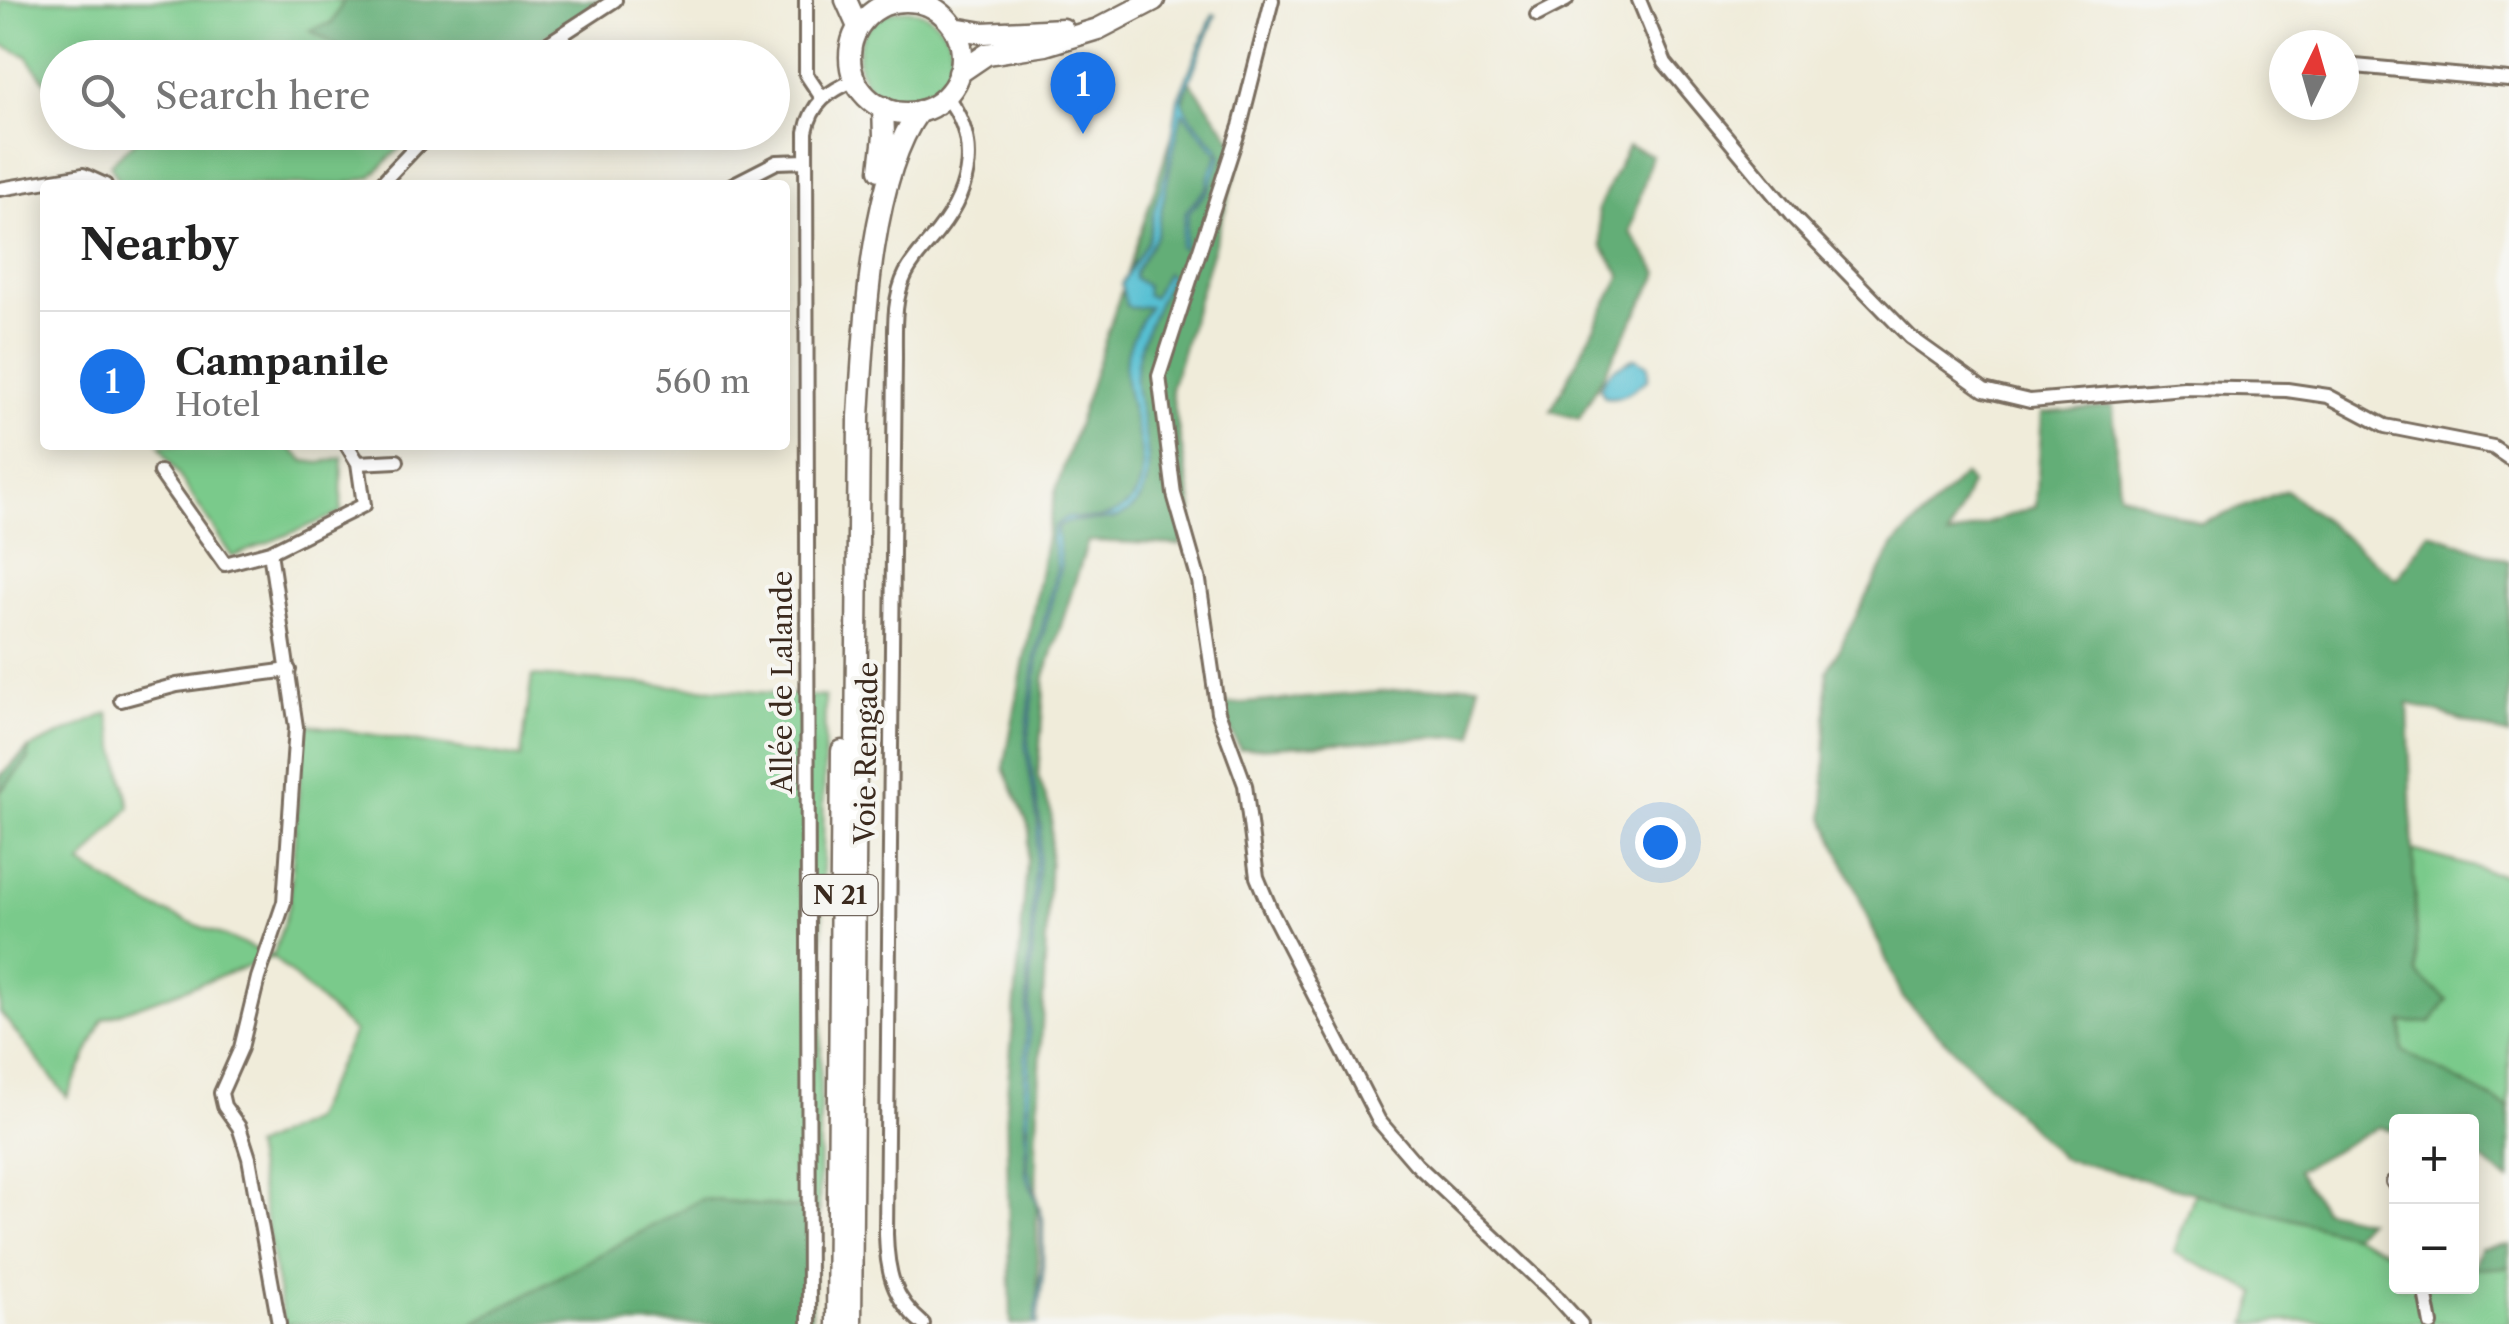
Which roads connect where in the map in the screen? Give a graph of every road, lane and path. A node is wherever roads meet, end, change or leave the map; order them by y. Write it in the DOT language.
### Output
graph roads {
  1 [pos="614,0"];
  2 [pos="806,0"];
  3 [pos="846,0"];
  4 [pos="1272,0"];
  5 [pos="1566,0"];
  6 [pos="1639,0"];
  7 [pos="878,3"];
  8 [pos="1146,4"];
  9 [pos="1536,15"];
  10 [pos="858,28"];
  11 [pos="954,28"];
  12 [pos="553,40"];
  13 [pos="2359,66"];
  14 [pos="960,73"];
  15 [pos="854,80"];
  16 [pos="2509,80"];
  17 [pos="946,96"];
  18 [pos="822,98"];
  19 [pos="883,108"];
  20 [pos="919,111"];
  21 [pos="413,150"];
  22 [pos="806,161"];
  23 [pos="54,180"];
  24 [pos="94,180"];
  25 [pos="385,180"];
  26 [pos="742,180"];
  27 [pos="40,182"];
  28 [pos="0,189"];
  29 [pos="349,450"];
  30 [pos="2509,458"];
  31 [pos="398,461"];
  32 [pos="358,463"];
  33 [pos="160,472"];
  34 [pos="270,552"];
  35 [pos="290,670"];
  36 [pos="121,700"];
  37 [pos="2425,1294"];
  38 [pos="279,1324"];
  39 [pos="808,1324"];
  40 [pos="838,1324"];
  41 [pos="851,1324"];
  42 [pos="923,1324"];
  43 [pos="1582,1324"];
  44 [pos="2430,1324"];
  1 -- 12 [label="street"];
  2 -- 18 [label="street"];
  3 -- 10 [label="main road"];
  4 -- 43 [label="street"];
  5 -- 9 [label="street"];
  6 -- 30 [label="street"];
  7 -- 10 [label="main road"];
  7 -- 11 [label="main road"];
  8 -- 11 [label="main road"];
  8 -- 14 [label="main road"];
  10 -- 15 [label="main road"];
  11 -- 14 [label="main road"];
  13 -- 16 [label="street"];
  14 -- 17 [label="main road"];
  15 -- 18 [label="street"];
  15 -- 19 [label="main road"];
  17 -- 20 [label="main road"];
  17 -- 42 [label="street, Voie Rengade"];
  18 -- 22 [label="street, Allée de Lalande"];
  19 -- 20 [label="main road"];
  19 -- 40 [label="main road, N 21"];
  20 -- 41 [label="main road, N 21"];
  21 -- 25 [label="street"];
  22 -- 26 [label="street"];
  22 -- 39 [label="street, Allée de Lalande"];
  23 -- 24 [label="street"];
  27 -- 28 [label="street"];
  29 -- 32 [label="street"];
  31 -- 32 [label="street"];
  32 -- 34 [label="street"];
  33 -- 34 [label="street"];
  34 -- 35 [label="street"];
  35 -- 36 [label="street"];
  35 -- 38 [label="street"];
  37 -- 44 [label="street"];
}
